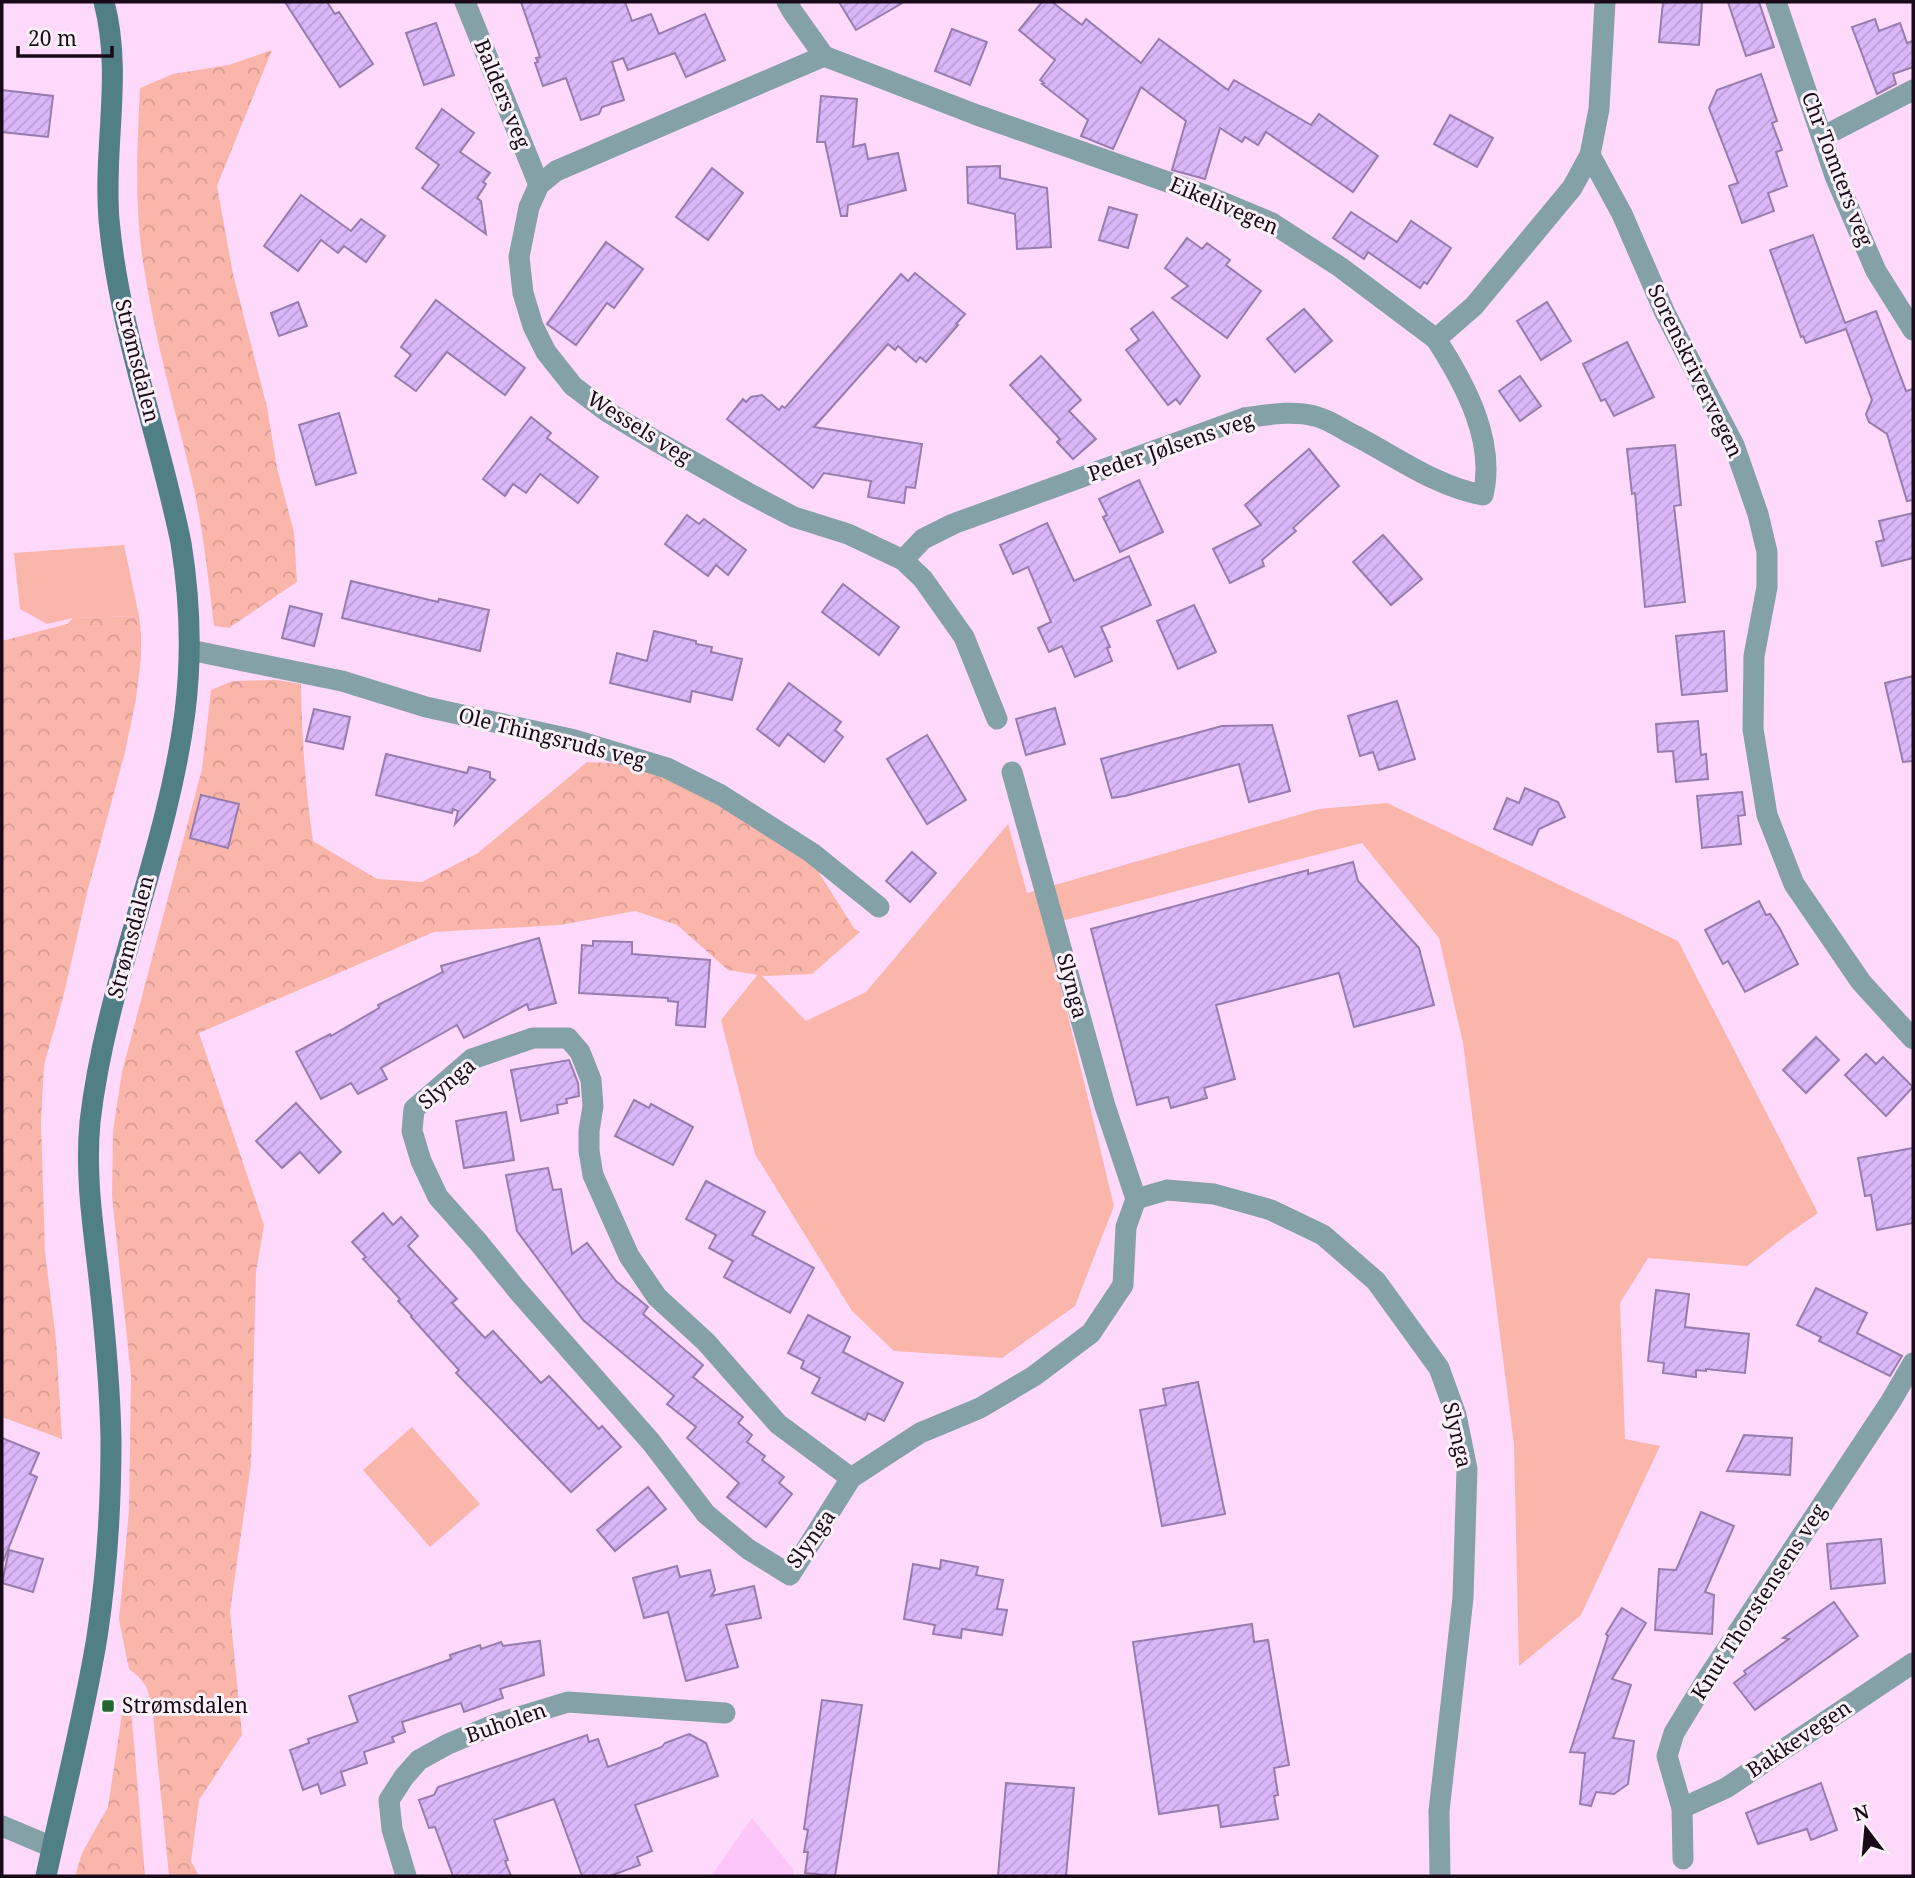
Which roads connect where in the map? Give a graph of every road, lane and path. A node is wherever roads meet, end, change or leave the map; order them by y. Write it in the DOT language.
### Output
graph roads {
  1 [pos="104,2"];
  2 [pos="465,2"];
  3 [pos="787,2"];
  4 [pos="1605,2"];
  5 [pos="1776,2"];
  6 [pos="824,55"];
  7 [pos="1913,90"];
  8 [pos="1822,137"];
  9 [pos="1590,155"];
  10 [pos="539,185"];
  11 [pos="1913,330"];
  12 [pos="1436,339"];
  13 [pos="903,560"];
  14 [pos="190,650"];
  15 [pos="997,719"];
  16 [pos="1012,772"];
  17 [pos="879,906"];
  18 [pos="1913,1039"];
  19 [pos="1136,1199"];
  20 [pos="1913,1363"];
  21 [pos="851,1478"];
  22 [pos="1913,1664"];
  23 [pos="725,1713"];
  24 [pos="1682,1808"];
  25 [pos="2,1826"];
  26 [pos="52,1847"];
  27 [pos="1683,1859"];
  28 [pos="46,1876"];
  29 [pos="406,1876"];
  30 [pos="1440,1876"];
  1 -- 14 [label="main road, Strømsdalen"];
  2 -- 10 [label="street, Balders veg"];
  3 -- 6 [label="street"];
  4 -- 9 [label="street"];
  5 -- 8 [label="street, Chr Tomters veg"];
  6 -- 10 [label="street"];
  6 -- 12 [label="street, Eikelivegen"];
  7 -- 8 [label="street"];
  8 -- 11 [label="street, Chr Tomters veg"];
  9 -- 12 [label="street"];
  9 -- 18 [label="street, Sorenskrivervegen"];
  10 -- 13 [label="street, Wessels veg"];
  12 -- 13 [label="street, Peder Jølsens veg"];
  13 -- 15 [label="street, Wessels veg"];
  14 -- 17 [label="street, Ole Thingsruds veg"];
  14 -- 26 [label="main road, Strømsdalen"];
  16 -- 19 [label="street, Slynga"];
  19 -- 21 [label="street, Slynga"];
  19 -- 30 [label="street, Slynga"];
  20 -- 24 [label="street, Knut Thorstensens veg"];
  21 -- 21 [label="street, Slynga"];
  22 -- 24 [label="street, Bakkevegen"];
  23 -- 29 [label="street, Buholen"];
  24 -- 27 [label="street, Knut Thorstensens veg"];
  25 -- 26 [label="street"];
  26 -- 28 [label="main road, Strømsdalen"];
}
